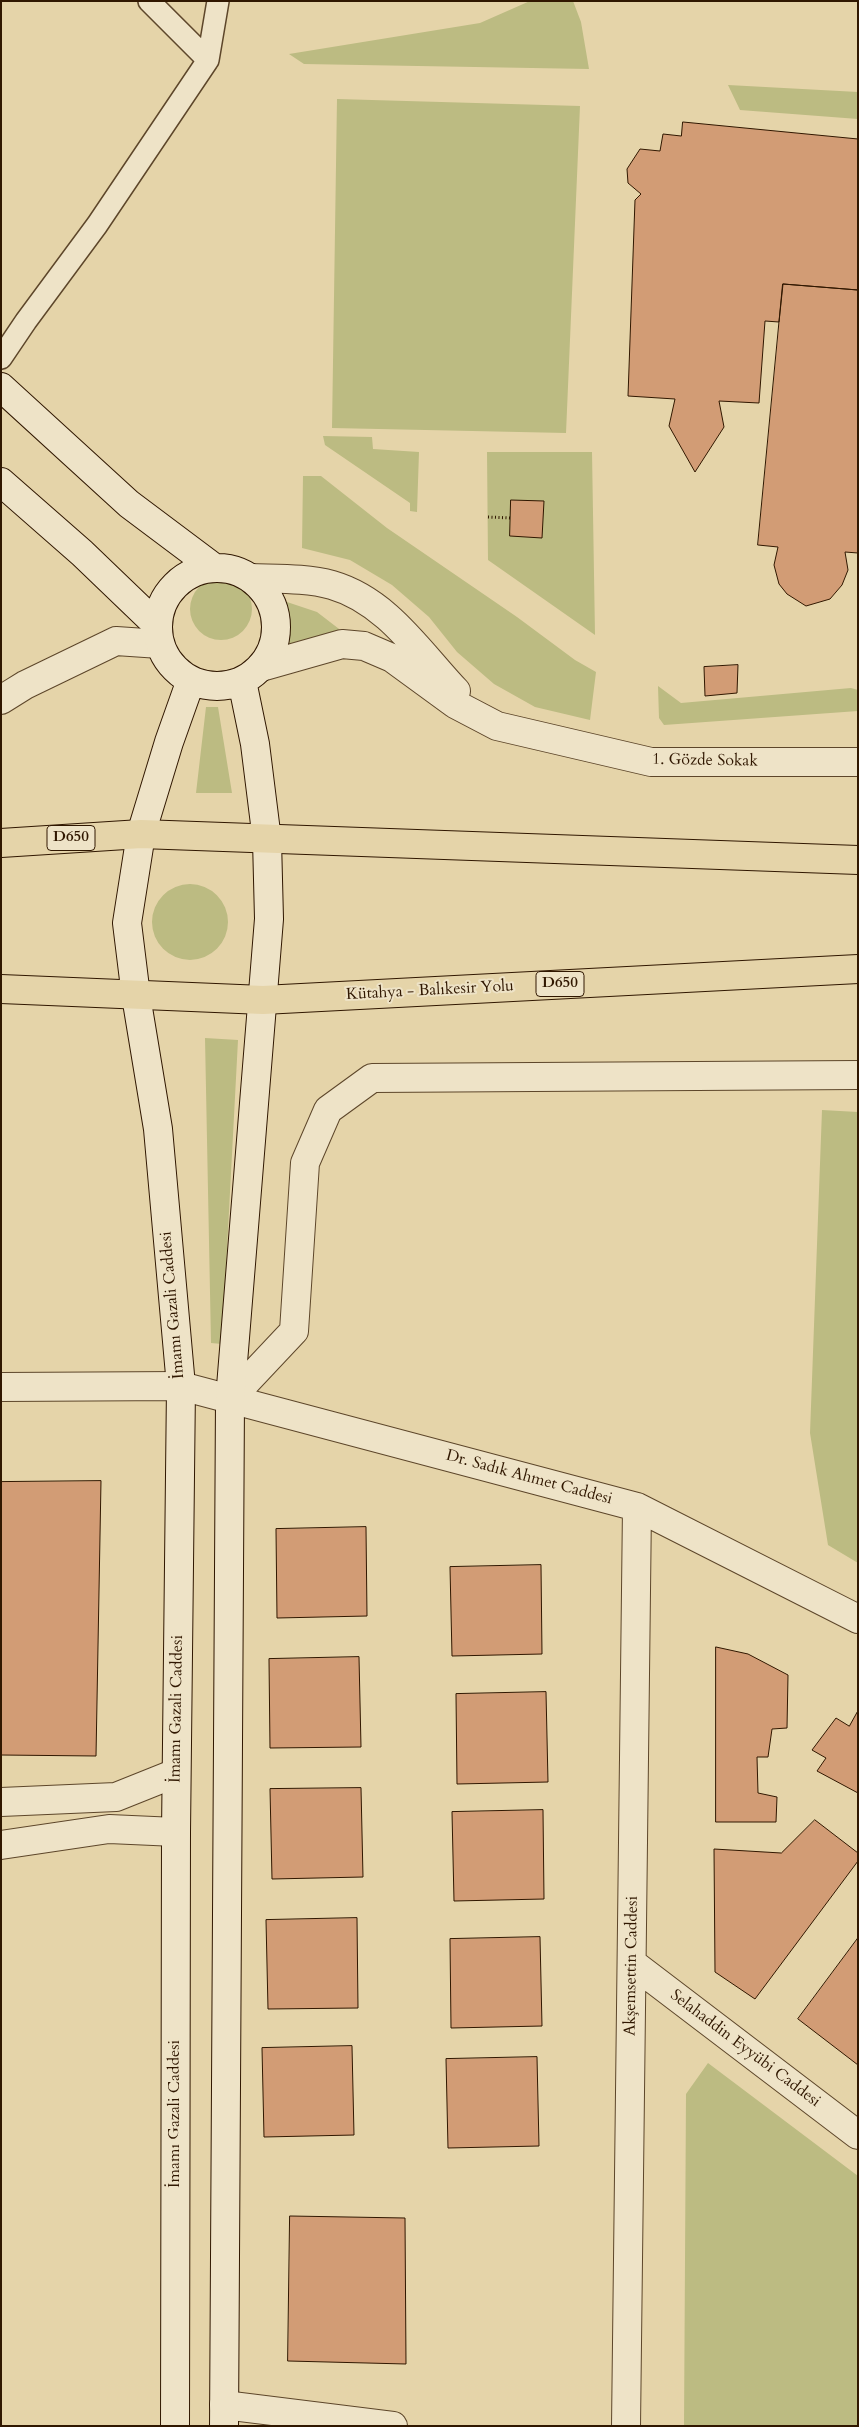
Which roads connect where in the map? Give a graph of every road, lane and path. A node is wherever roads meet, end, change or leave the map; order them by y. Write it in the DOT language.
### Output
graph roads {
  1 [pos="149,1"];
  2 [pos="218,1"];
  3 [pos="208,60"];
  4 [pos="1,358"];
  5 [pos="1,387"];
  6 [pos="1,482"];
  7 [pos="488,517"];
  8 [pos="511,518"];
  9 [pos="213,568"];
  10 [pos="251,578"];
  11 [pos="159,635"];
  12 [pos="252,674"];
  13 [pos="191,680"];
  14 [pos="1,700"];
  15 [pos="497,726"];
  16 [pos="858,762"];
  17 [pos="141,834"];
  18 [pos="267,840"];
  19 [pos="1,842"];
  20 [pos="858,860"];
  21 [pos="858,969"];
  22 [pos="1,989"];
  23 [pos="136,996"];
  24 [pos="263,1000"];
  25 [pos="858,1075"];
  26 [pos="180,1386"];
  27 [pos="1,1387"];
  28 [pos="230,1399"];
  29 [pos="637,1507"];
  30 [pos="858,1619"];
  31 [pos="176,1773"];
  32 [pos="1,1802"];
  33 [pos="176,1832"];
  34 [pos="1,1846"];
  35 [pos="632,1963"];
  36 [pos="858,2135"];
  37 [pos="224,2415"];
  38 [pos="174,2426"];
  39 [pos="393,2426"];
  40 [pos="626,2426"];
  1 -- 3 [label="lane"];
  2 -- 3 [label="lane"];
  3 -- 4 [label="lane"];
  5 -- 9 [label="street"];
  6 -- 11 [label="street"];
  7 -- 8 [label="path"];
  9 -- 10 [label="street"];
  9 -- 11 [label="street"];
  10 -- 12 [label="street"];
  10 -- 15 [label="street"];
  11 -- 13 [label="street"];
  11 -- 14 [label="street"];
  12 -- 13 [label="street"];
  12 -- 15 [label="street"];
  12 -- 18 [label="street"];
  13 -- 17 [label="street, İmamı Gazali Caddesi"];
  15 -- 16 [label="street, 1. Gözde Sokak"];
  17 -- 18 [label="highway"];
  17 -- 19 [label="highway, D650"];
  17 -- 23 [label="street, İmamı Gazali Caddesi"];
  18 -- 20 [label="highway"];
  18 -- 24 [label="street"];
  21 -- 24 [label="highway, Kütahya - Balıkesir Yolu / D650"];
  22 -- 23 [label="highway, Kütahya - Balıkesir Yolu"];
  23 -- 24 [label="highway, Kütahya - Balıkesir Yolu"];
  23 -- 26 [label="street, İmamı Gazali Caddesi"];
  24 -- 28 [label="street"];
  25 -- 28 [label="street"];
  26 -- 27 [label="street, Dr. Sadık Ahmet Caddesi"];
  26 -- 28 [label="street, Dr. Sadık Ahmet Caddesi"];
  26 -- 31 [label="street, İmamı Gazali Caddesi"];
  28 -- 29 [label="street, Dr. Sadık Ahmet Caddesi"];
  28 -- 37 [label="street"];
  29 -- 30 [label="street, Dr. Sadık Ahmet Caddesi"];
  29 -- 35 [label="street, Akşemsettin Caddesi"];
  31 -- 32 [label="street"];
  31 -- 33 [label="street, İmamı Gazali Caddesi"];
  33 -- 34 [label="street"];
  33 -- 38 [label="street, İmamı Gazali Caddesi"];
  35 -- 36 [label="street, Selahaddin Eyyübi Caddesi"];
  35 -- 40 [label="street, Akşemsettin Caddesi"];
  37 -- 39 [label="street"];
}
